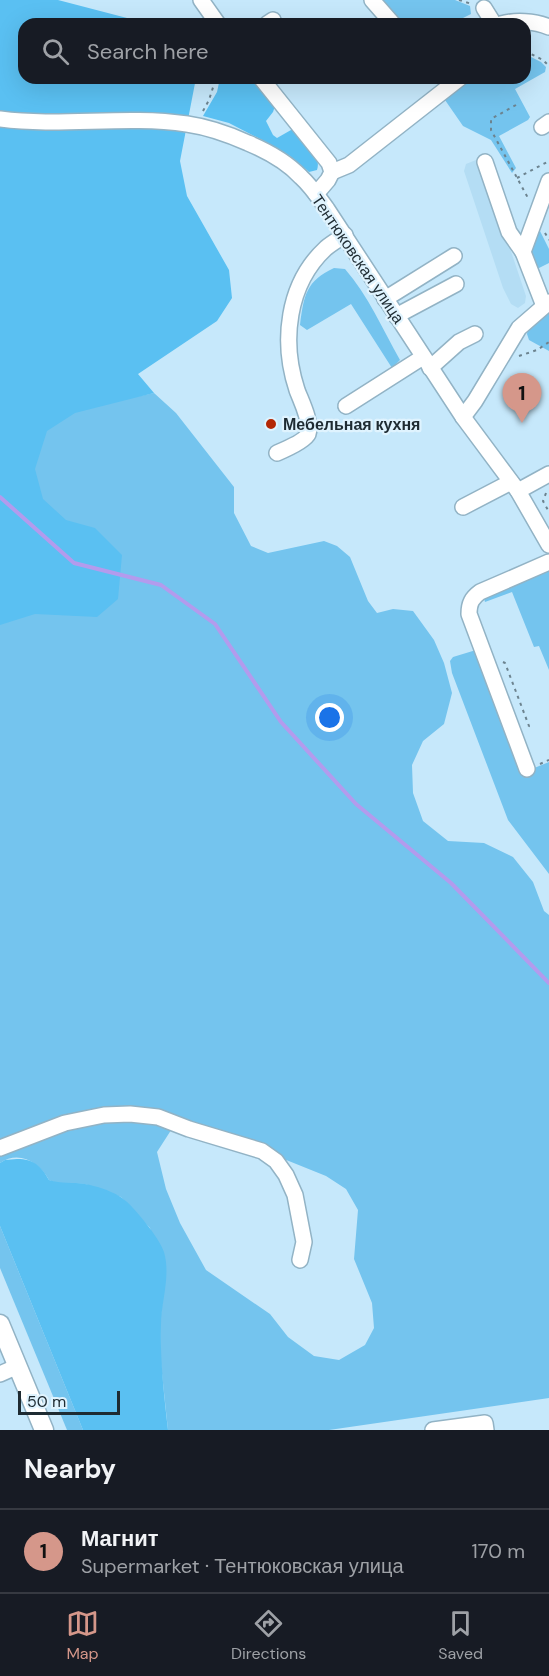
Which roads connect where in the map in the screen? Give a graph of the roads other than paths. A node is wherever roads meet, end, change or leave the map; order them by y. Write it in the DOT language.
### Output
graph roads {
  1 [pos="201,0"];
  2 [pos="372,0"];
  3 [pos="484,8"];
  4 [pos="214,18"];
  5 [pos="388,18"];
  6 [pos="490,18"];
  7 [pos="531,24"];
  8 [pos="549,27"];
  9 [pos="266,84"];
  10 [pos="442,84"];
  11 [pos="0,119"];
  12 [pos="485,162"];
  13 [pos="332,172"];
  14 [pos="549,181"];
  15 [pos="316,194"];
  16 [pos="345,235"];
  17 [pos="523,252"];
  18 [pos="454,256"];
  19 [pos="456,284"];
  20 [pos="385,299"];
  21 [pos="546,304"];
  22 [pos="396,315"];
  23 [pos="475,334"];
  24 [pos="427,362"];
  25 [pos="346,406"];
  26 [pos="463,417"];
  27 [pos="277,453"];
  28 [pos="549,474"];
  29 [pos="515,487"];
  30 [pos="464,507"];
  31 [pos="549,544"];
  32 [pos="549,562"];
  33 [pos="526,769"];
  34 [pos="0,1148"];
  35 [pos="300,1260"];
  36 [pos="0,1324"];
  37 [pos="18,1366"];
  38 [pos="0,1374"];
  39 [pos="44,1430"];
  40 [pos="433,1430"];
  41 [pos="486,1430"];
  1 -- 4 [label="street"];
  2 -- 5 [label="street"];
  3 -- 6 [label="street"];
  7 -- 8 [label="street"];
  9 -- 13 [label="street"];
  10 -- 13 [label="street"];
  11 -- 15 [label="street, Тентюковская улица"];
  12 -- 17 [label="street"];
  13 -- 15 [label="street"];
  14 -- 17 [label="street"];
  15 -- 16 [label="street, Тентюковская улица"];
  16 -- 20 [label="street, Тентюковская улица"];
  16 -- 27 [label="street"];
  17 -- 21 [label="street"];
  18 -- 20 [label="street"];
  19 -- 22 [label="street"];
  20 -- 22 [label="street, Тентюковская улица"];
  21 -- 26 [label="street"];
  22 -- 24 [label="street, Тентюковская улица"];
  23 -- 24 [label="street"];
  24 -- 25 [label="street"];
  24 -- 26 [label="street, Тентюковская улица"];
  26 -- 29 [label="street, Тентюковская улица"];
  28 -- 29 [label="street"];
  29 -- 30 [label="street"];
  29 -- 31 [label="street, Тентюковская улица"];
  32 -- 33 [label="street"];
  34 -- 35 [label="street"];
  36 -- 37 [label="main road"];
  37 -- 38 [label="street"];
  37 -- 39 [label="main road"];
  40 -- 41 [label="street"];
}
